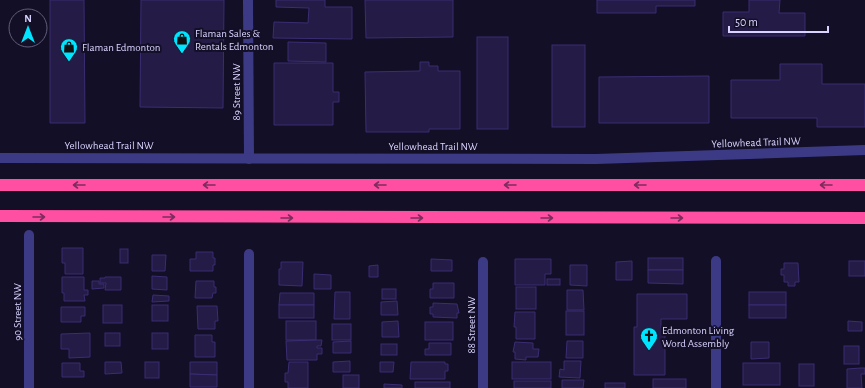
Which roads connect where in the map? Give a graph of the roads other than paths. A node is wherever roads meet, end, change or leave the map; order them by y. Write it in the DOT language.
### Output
graph roads {
  1 [pos="248,0"];
  2 [pos="865,150"];
  3 [pos="0,158"];
  4 [pos="248,159"];
  5 [pos="0,185"];
  6 [pos="865,185"];
  7 [pos="0,216"];
  8 [pos="865,218"];
  9 [pos="29,235"];
  10 [pos="250,254"];
  11 [pos="716,260"];
  12 [pos="483,262"];
  13 [pos="29,388"];
  14 [pos="248,388"];
  15 [pos="483,388"];
  16 [pos="716,388"];
  1 -- 4 [label="street, 89 Street NW"];
  2 -- 4 [label="street, Yellowhead Trail NW"];
  3 -- 4 [label="street, Yellowhead Trail NW"];
  6 -- 5 [label="highway, one-way"];
  7 -- 8 [label="highway, one-way"];
  9 -- 13 [label="street, 90 Street NW"];
  10 -- 14 [label="street"];
  11 -- 16 [label="street"];
  12 -- 15 [label="street, 88 Street NW"];
}
